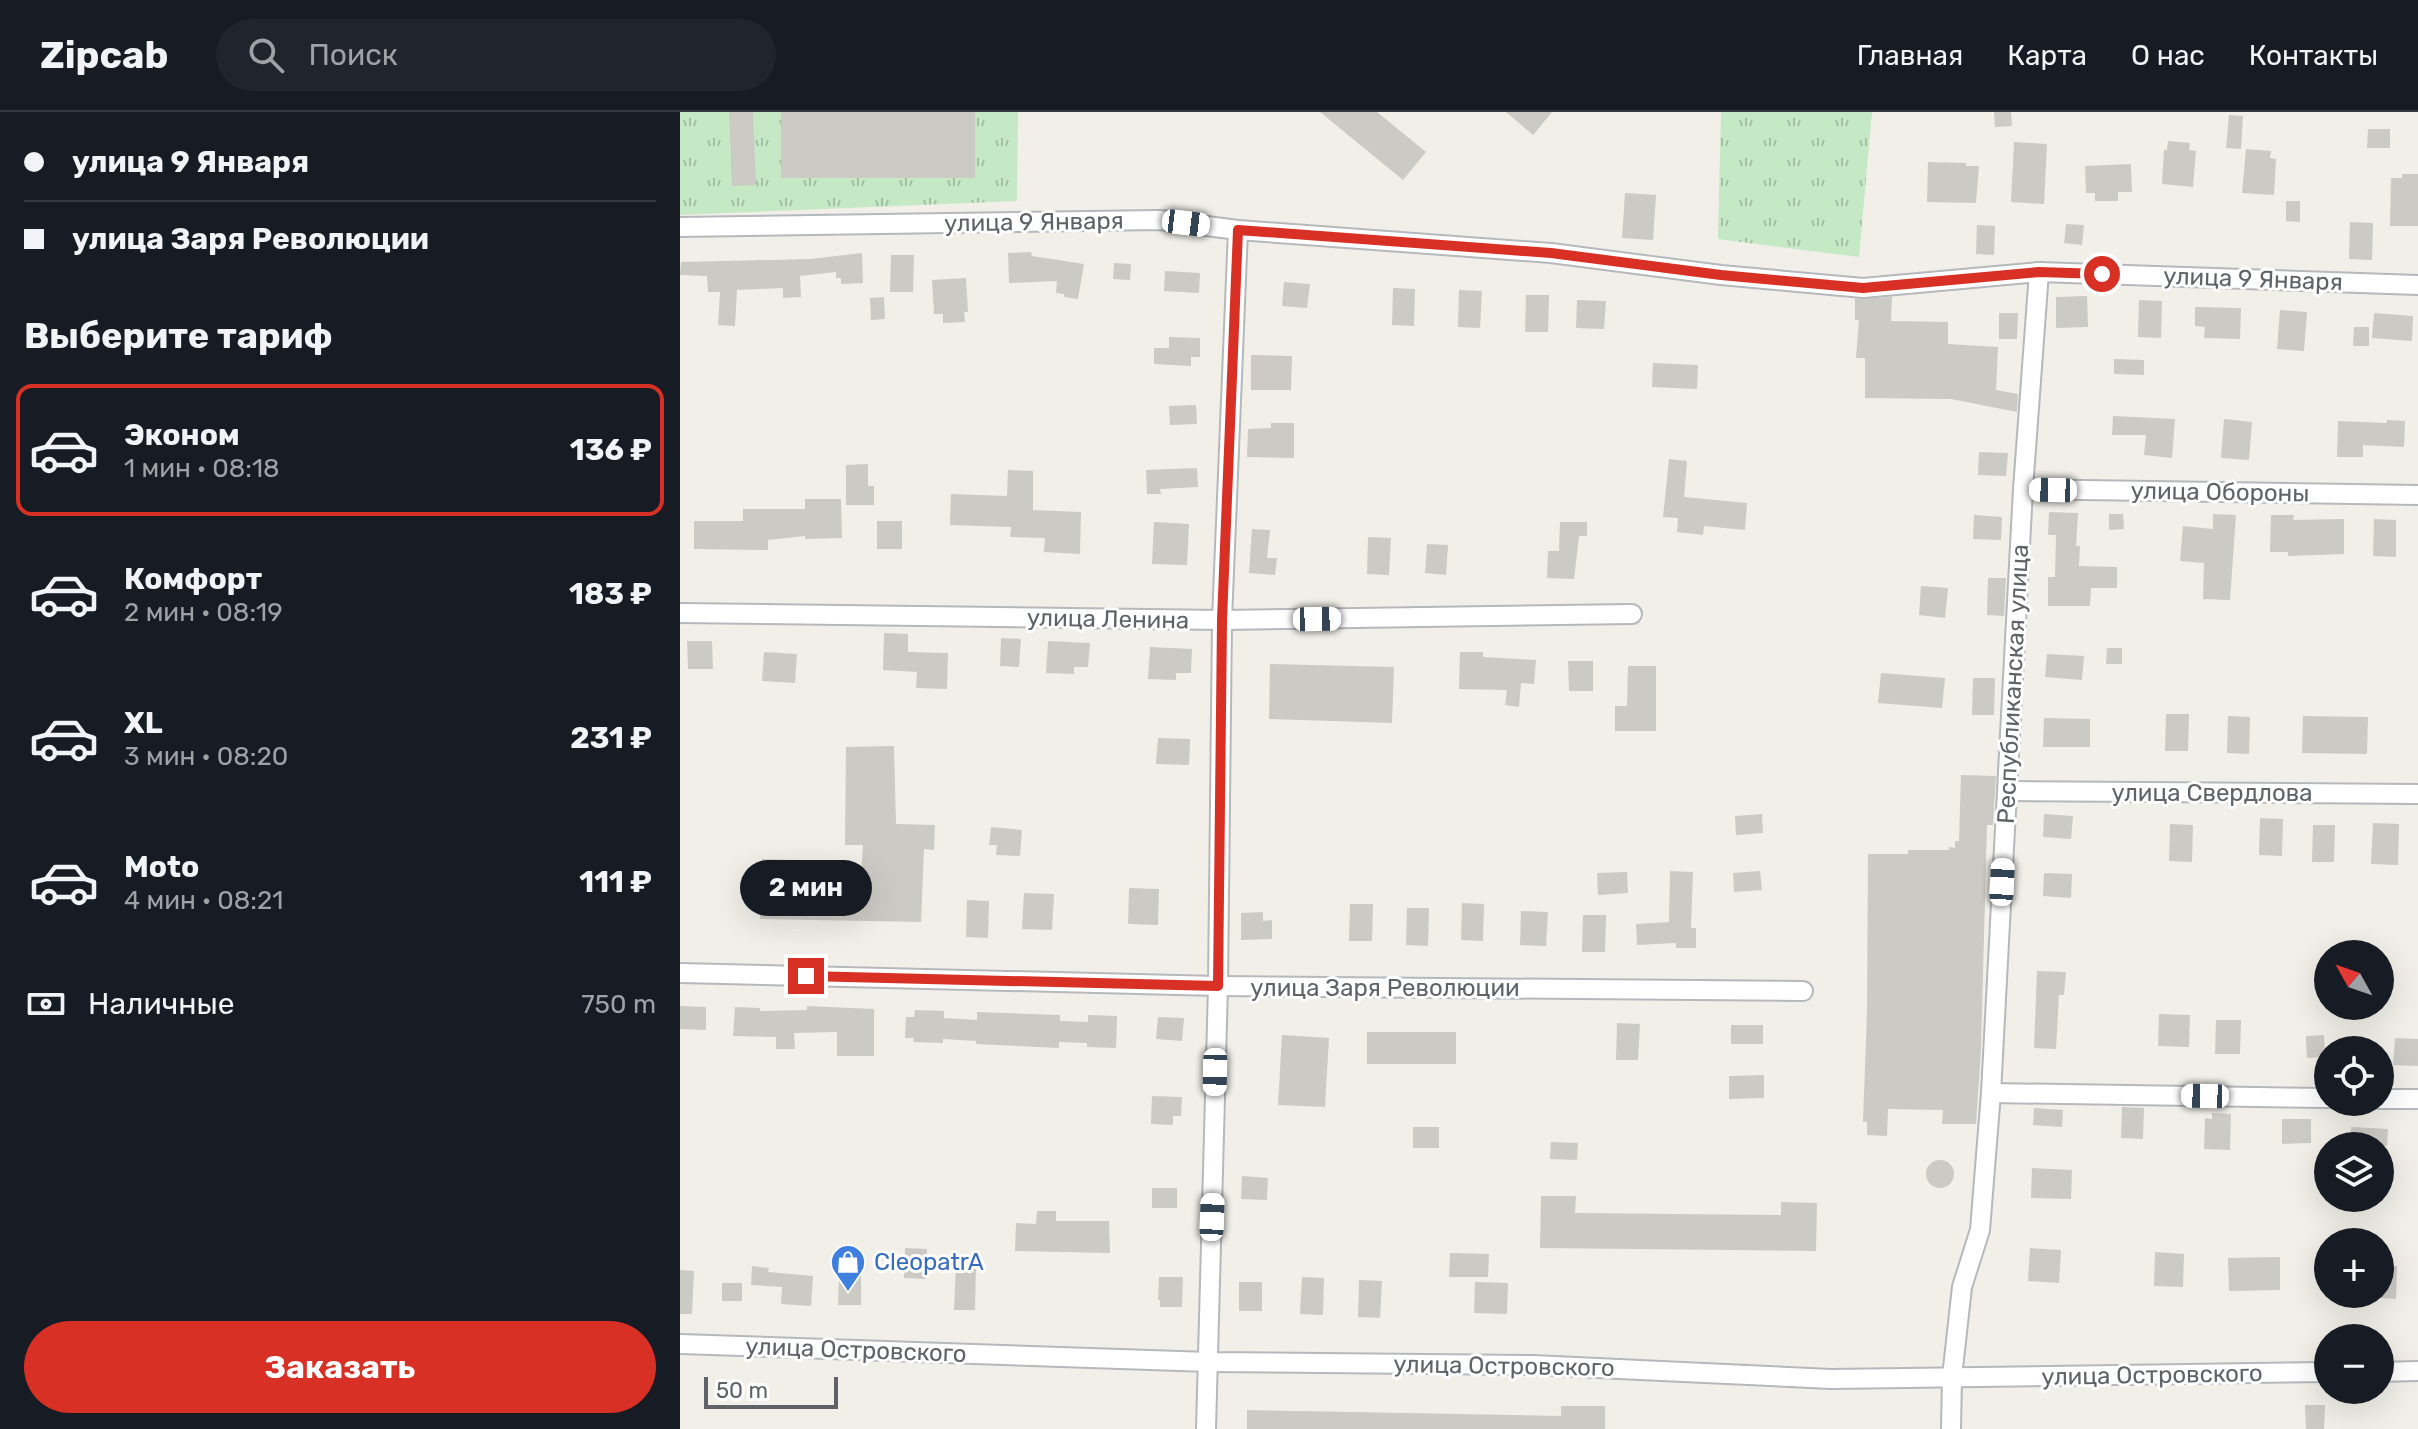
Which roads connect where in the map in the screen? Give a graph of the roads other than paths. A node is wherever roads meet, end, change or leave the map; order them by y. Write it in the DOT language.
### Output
graph roads {
  1 [pos="680,227"];
  2 [pos="1238,230"];
  3 [pos="2039,272"];
  4 [pos="2418,285"];
  5 [pos="2023,489"];
  6 [pos="2418,495"];
  7 [pos="680,613"];
  8 [pos="1632,614"];
  9 [pos="1222,620"];
  10 [pos="2007,791"];
  11 [pos="2418,794"];
  12 [pos="680,973"];
  13 [pos="1218,986"];
  14 [pos="1803,991"];
  15 [pos="1991,1093"];
  16 [pos="2314,1098"];
  17 [pos="2394,1099"];
  18 [pos="2418,1099"];
  19 [pos="680,1344"];
  20 [pos="1209,1362"];
  21 [pos="2418,1371"];
  22 [pos="2314,1372"];
  23 [pos="2394,1372"];
  24 [pos="1952,1377"];
  25 [pos="1206,1429"];
  26 [pos="1951,1429"];
  1 -- 2 [label="street, улица 9 Января"];
  2 -- 3 [label="street, улица 9 Января"];
  2 -- 9 [label="street"];
  3 -- 4 [label="street, улица 9 Января"];
  3 -- 5 [label="street, Республиканская улица"];
  5 -- 6 [label="street, улица Обороны"];
  5 -- 10 [label="street, Республиканская улица"];
  7 -- 9 [label="street, улица Ленина"];
  8 -- 9 [label="street, улица Ленина"];
  9 -- 13 [label="street"];
  10 -- 11 [label="street, улица Свердлова"];
  10 -- 15 [label="street, Республиканская улица"];
  12 -- 13 [label="street, улица Заря Революции"];
  13 -- 14 [label="street, улица Заря Революции"];
  13 -- 20 [label="street"];
  15 -- 16 [label="street"];
  15 -- 24 [label="street, Республиканская улица"];
  17 -- 18 [label="street"];
  19 -- 20 [label="street, улица Островского"];
  20 -- 24 [label="street, улица Островского"];
  20 -- 25 [label="street"];
  21 -- 23 [label="street"];
  22 -- 24 [label="street, улица Островского"];
  24 -- 26 [label="street, Республиканская улица"];
}
